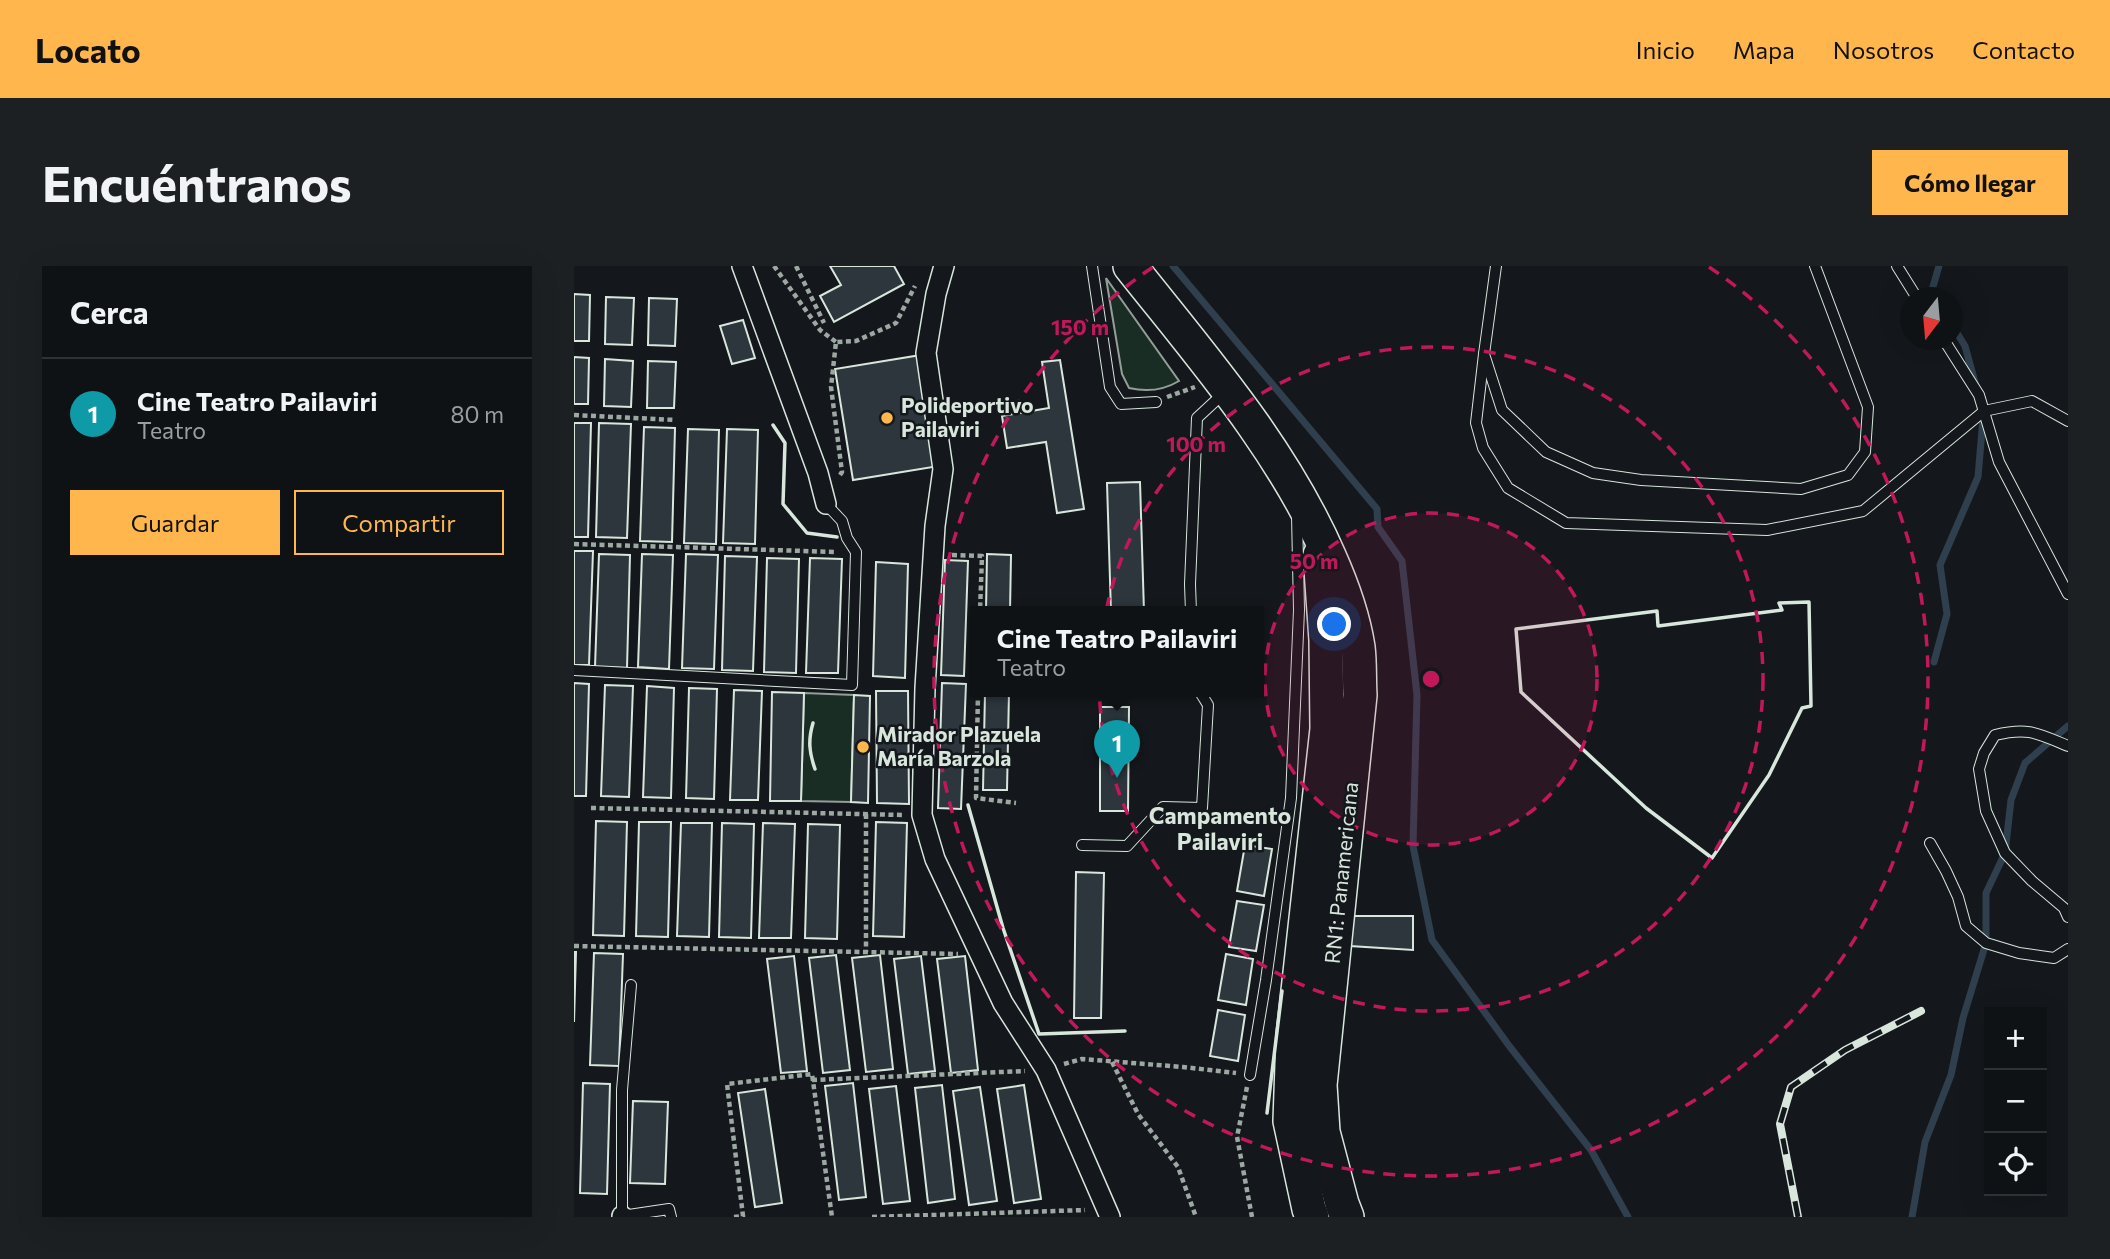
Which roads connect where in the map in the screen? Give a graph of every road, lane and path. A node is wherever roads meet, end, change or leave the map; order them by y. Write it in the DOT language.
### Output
graph roads {
  1 [pos="742,266"];
  2 [pos="774,266"];
  3 [pos="796,266"];
  4 [pos="1092,266"];
  5 [pos="1130,266"];
  6 [pos="1496,266"];
  7 [pos="1815,266"];
  8 [pos="1897,266"];
  9 [pos="942,272"];
  10 [pos="1910,287"];
  11 [pos="824,323"];
  12 [pos="836,342"];
  13 [pos="1950,350"];
  14 [pos="1483,354"];
  15 [pos="1223,384"];
  16 [pos="1156,402"];
  17 [pos="1984,411"];
  18 [pos="574,415"];
  19 [pos="675,420"];
  20 [pos="2068,421"];
  21 [pos="1296,493"];
  22 [pos="826,504"];
  23 [pos="1318,532"];
  24 [pos="574,544"];
  25 [pos="856,552"];
  26 [pos="934,554"];
  27 [pos="2068,594"];
  28 [pos="980,606"];
  29 [pos="1191,606"];
  30 [pos="574,670"];
  31 [pos="978,697"];
  32 [pos="1203,697"];
  33 [pos="2068,746"];
  34 [pos="1016,803"];
  35 [pos="591,808"];
  36 [pos="866,814"];
  37 [pos="922,815"];
  38 [pos="1930,843"];
  39 [pos="1082,845"];
  40 [pos="2068,917"];
  41 [pos="574,946"];
  42 [pos="2068,948"];
  43 [pos="866,952"];
  44 [pos="980,955"];
  45 [pos="631,985"];
  46 [pos="1112,1061"];
  47 [pos="1046,1070"];
  48 [pos="1250,1075"];
  49 [pos="812,1080"];
  50 [pos="1109,1213"];
  51 [pos="622,1217"];
  52 [pos="671,1217"];
  53 [pos="734,1217"];
  54 [pos="832,1217"];
  55 [pos="872,1217"];
  56 [pos="1196,1217"];
  57 [pos="1252,1217"];
  58 [pos="1312,1217"];
  59 [pos="1347,1217"];
  1 -- 22 [label="street"];
  2 -- 12 [label="path"];
  3 -- 11 [label="path"];
  4 -- 16 [label="lane"];
  5 -- 15 [label="highway, RN1: Panamericana"];
  6 -- 14 [label="lane"];
  7 -- 14 [label="lane"];
  8 -- 10 [label="lane"];
  9 -- 12 [label="path"];
  9 -- 26 [label="street"];
  12 -- 22 [label="path"];
  13 -- 17 [label="lane"];
  14 -- 17 [label="lane"];
  15 -- 16 [label="path"];
  15 -- 21 [label="highway, RN1: Panamericana"];
  15 -- 29 [label="lane"];
  17 -- 20 [label="lane"];
  17 -- 27 [label="lane"];
  18 -- 19 [label="path"];
  21 -- 23 [label="highway, RN1: Panamericana"];
  21 -- 48 [label="lane"];
  22 -- 25 [label="lane"];
  23 -- 58 [label="highway, RN1: Panamericana"];
  23 -- 59 [label="highway, RN1: Panamericana"];
  24 -- 25 [label="path"];
  25 -- 30 [label="lane"];
  26 -- 28 [label="path"];
  26 -- 37 [label="street"];
  31 -- 34 [label="path"];
  32 -- 39 [label="lane"];
  33 -- 40 [label="lane"];
  35 -- 36 [label="path"];
  36 -- 37 [label="path"];
  36 -- 43 [label="path"];
  37 -- 44 [label="street"];
  38 -- 42 [label="lane"];
  41 -- 43 [label="path"];
  43 -- 44 [label="path"];
  44 -- 47 [label="street"];
  45 -- 51 [label="lane"];
  46 -- 47 [label="path"];
  46 -- 48 [label="path"];
  46 -- 56 [label="path"];
  47 -- 49 [label="path"];
  47 -- 50 [label="street"];
  48 -- 57 [label="path"];
  49 -- 53 [label="path"];
  49 -- 54 [label="path"];
  50 -- 55 [label="path"];
  51 -- 52 [label="lane"];
}
